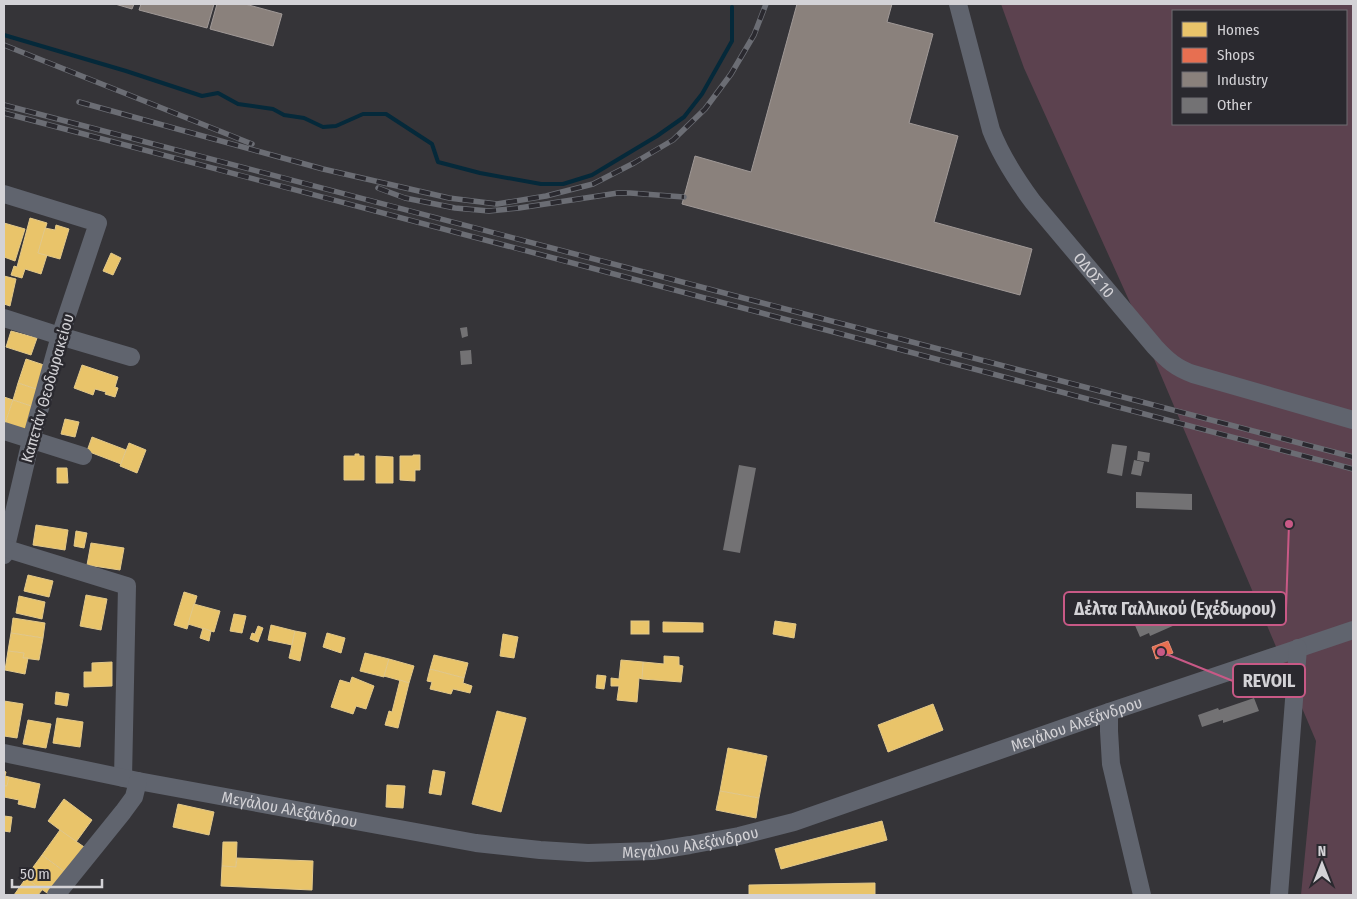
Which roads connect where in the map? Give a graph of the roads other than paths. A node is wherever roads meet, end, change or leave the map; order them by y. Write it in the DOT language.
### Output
graph roads {
  1 [pos="958,4"];
  2 [pos="4,194"];
  3 [pos="4,318"];
  4 [pos="60,336"];
  5 [pos="131,357"];
  6 [pos="1353,420"];
  7 [pos="4,431"];
  8 [pos="31,440"];
  9 [pos="83,456"];
  10 [pos="4,550"];
  11 [pos="1353,630"];
  12 [pos="1298,648"];
  13 [pos="1109,712"];
  14 [pos="4,753"];
  15 [pos="130,780"];
  16 [pos="56,895"];
  17 [pos="1142,895"];
  18 [pos="1279,895"];
  1 -- 6 [label="street, ΟΔΟΣ 10"];
  2 -- 4 [label="street, Καπετάν Θεοδωρακείου"];
  3 -- 4 [label="street"];
  4 -- 5 [label="street"];
  4 -- 8 [label="street, Καπετάν Θεοδωρακείου"];
  7 -- 8 [label="street"];
  8 -- 9 [label="street"];
  8 -- 10 [label="street, Καπετάν Θεοδωρακείου"];
  10 -- 15 [label="street"];
  11 -- 12 [label="street, Μεγάλου Αλεξάνδρου"];
  12 -- 13 [label="street, Μεγάλου Αλεξάνδρου"];
  12 -- 18 [label="street"];
  13 -- 15 [label="street, Μεγάλου Αλεξάνδρου"];
  13 -- 17 [label="street"];
  14 -- 15 [label="street, Μεγάλου Αλεξάνδρου"];
  15 -- 16 [label="street"];
}
